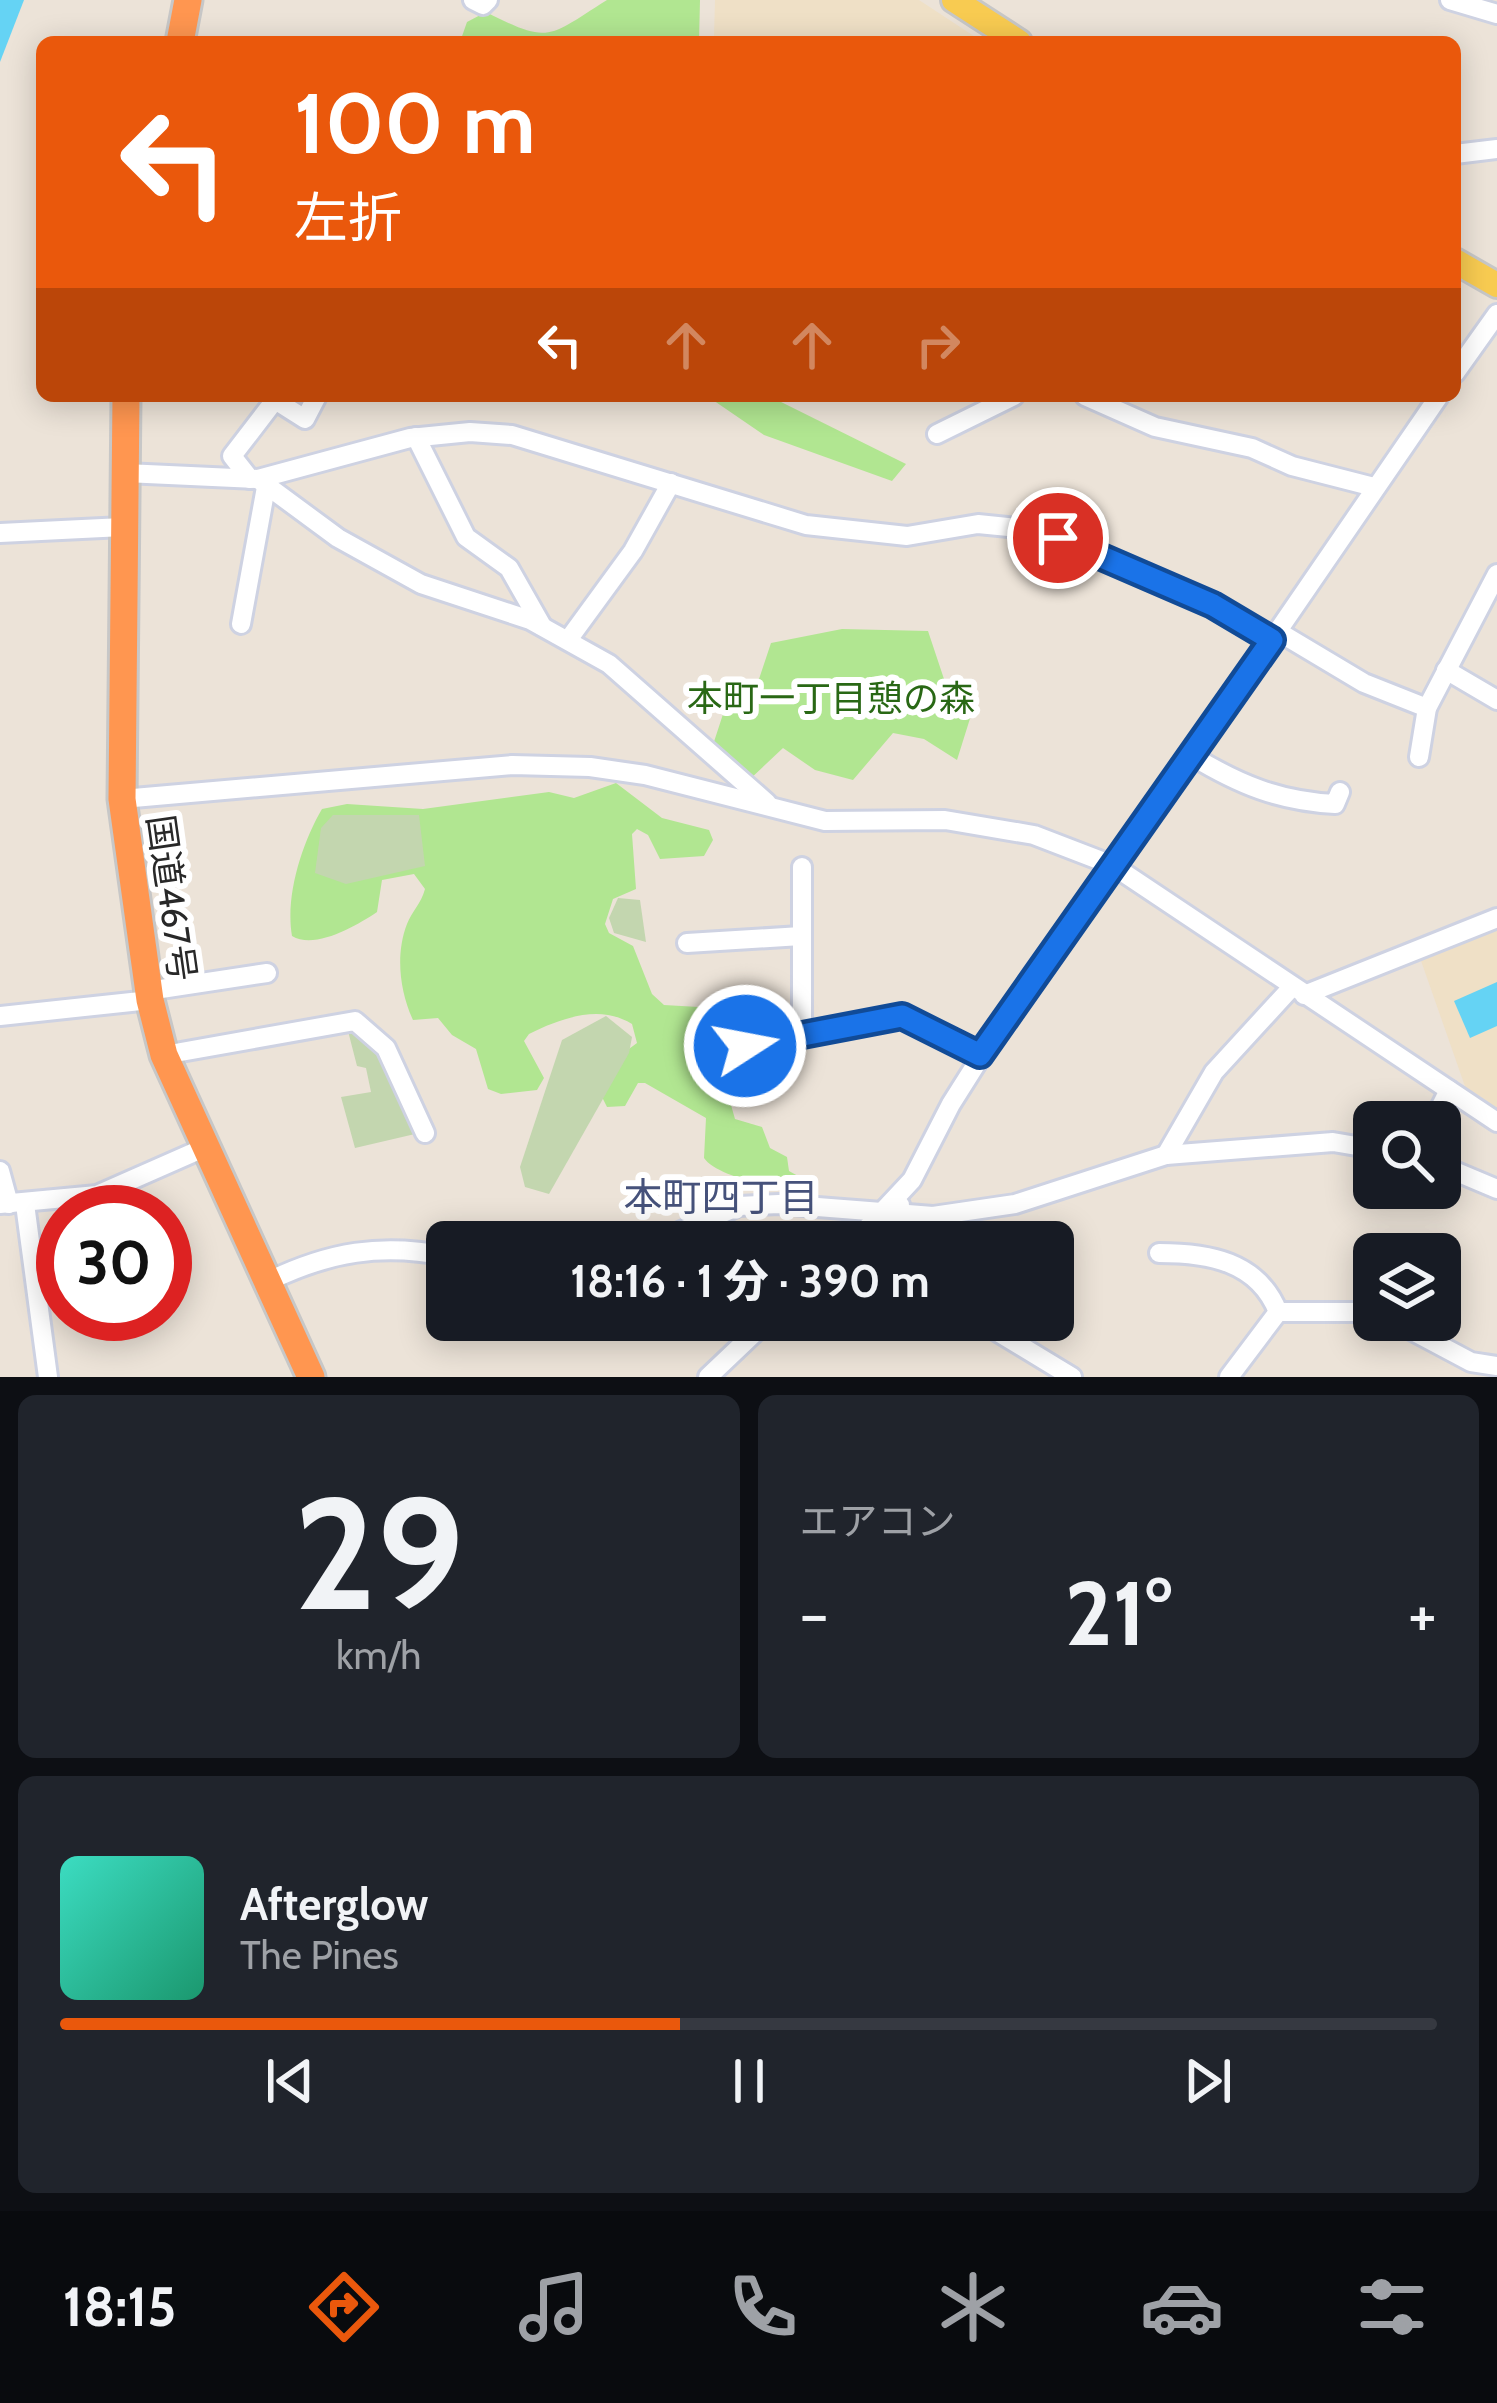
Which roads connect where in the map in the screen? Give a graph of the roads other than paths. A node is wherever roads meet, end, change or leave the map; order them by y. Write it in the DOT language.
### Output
graph roads {
  1 [pos="188,0"];
  2 [pos="472,0"];
  3 [pos="488,0"];
  4 [pos="954,0"];
  5 [pos="1450,0"];
  6 [pos="1497,14"];
  7 [pos="181,36"];
  8 [pos="1010,36"];
  9 [pos="1497,149"];
  10 [pos="1461,153"];
  11 [pos="1461,264"];
  12 [pos="1497,285"];
  13 [pos="1497,314"];
  14 [pos="1461,365"];
  15 [pos="126,402"];
  16 [pos="273,402"];
  17 [pos="278,402"];
  18 [pos="314,402"];
  19 [pos="1002,402"];
  20 [pos="1099,402"];
  21 [pos="1435,402"];
  22 [pos="937,434"];
  23 [pos="416,437"];
  24 [pos="124,473"];
  25 [pos="258,482"];
  26 [pos="671,483"];
  27 [pos="1374,487"];
  28 [pos="123,527"];
  29 [pos="0,533"];
  30 [pos="1497,574"];
  31 [pos="241,624"];
  32 [pos="542,626"];
  33 [pos="1274,635"];
  34 [pos="568,640"];
  35 [pos="1446,670"];
  36 [pos="1497,700"];
  37 [pos="1427,708"];
  38 [pos="1192,756"];
  39 [pos="1419,757"];
  40 [pos="1340,792"];
  41 [pos="122,799"];
  42 [pos="771,806"];
  43 [pos="1112,865"];
  44 [pos="802,867"];
  45 [pos="1497,918"];
  46 [pos="801,937"];
  47 [pos="687,943"];
  48 [pos="267,973"];
  49 [pos="1298,991"];
  50 [pos="149,996"];
  51 [pos="0,1016"];
  52 [pos="802,1035"];
  53 [pos="745,1046"];
  54 [pos="164,1055"];
  55 [pos="980,1055"];
  56 [pos="1449,1090"];
  57 [pos="1444,1101"];
  58 [pos="1497,1122"];
  59 [pos="425,1133"];
  60 [pos="1353,1145"];
  61 [pos="206,1147"];
  62 [pos="1166,1155"];
  63 [pos="0,1172"];
  64 [pos="1461,1174"];
  65 [pos="1497,1189"];
  66 [pos="12,1204"];
  67 [pos="895,1208"];
  68 [pos="702,1221"];
  69 [pos="879,1221"];
  70 [pos="897,1221"];
  71 [pos="426,1253"];
  72 [pos="1159,1253"];
  73 [pos="269,1281"];
  74 [pos="1278,1312"];
  75 [pos="1353,1312"];
  76 [pos="746,1341"];
  77 [pos="1013,1341"];
  78 [pos="1432,1341"];
  79 [pos="1497,1366"];
  80 [pos="48,1377"];
  81 [pos="311,1377"];
  82 [pos="707,1377"];
  83 [pos="1072,1377"];
  84 [pos="1229,1377"];
  1 -- 7 [label="highway"];
  2 -- 3 [label="street"];
  4 -- 8 [label="main road"];
  5 -- 6 [label="street"];
  9 -- 10 [label="street"];
  11 -- 12 [label="main road"];
  13 -- 14 [label="street"];
  15 -- 24 [label="highway, 国道467号"];
  16 -- 25 [label="street"];
  17 -- 18 [label="street"];
  19 -- 22 [label="street"];
  20 -- 27 [label="street"];
  21 -- 27 [label="street"];
  23 -- 25 [label="street"];
  23 -- 26 [label="street"];
  23 -- 32 [label="street"];
  24 -- 25 [label="street"];
  24 -- 28 [label="highway, 国道467号"];
  25 -- 31 [label="street"];
  25 -- 32 [label="street"];
  26 -- 33 [label="street"];
  26 -- 34 [label="street"];
  27 -- 33 [label="street"];
  28 -- 29 [label="street"];
  28 -- 41 [label="highway, 国道467号"];
  30 -- 35 [label="street"];
  32 -- 34 [label="street"];
  33 -- 37 [label="street"];
  33 -- 38 [label="street"];
  34 -- 42 [label="street"];
  35 -- 36 [label="street"];
  35 -- 37 [label="street"];
  37 -- 39 [label="street"];
  38 -- 40 [label="street"];
  38 -- 43 [label="street"];
  41 -- 42 [label="street"];
  41 -- 50 [label="highway, 国道467号"];
  42 -- 43 [label="street"];
  43 -- 49 [label="street"];
  43 -- 55 [label="street"];
  44 -- 46 [label="street"];
  45 -- 49 [label="street"];
  46 -- 47 [label="street"];
  46 -- 52 [label="street"];
  48 -- 50 [label="street"];
  49 -- 56 [label="street"];
  49 -- 62 [label="street"];
  50 -- 51 [label="street"];
  50 -- 54 [label="highway, 国道467号"];
  52 -- 53 [label="street"];
  52 -- 55 [label="street"];
  54 -- 59 [label="street"];
  54 -- 61 [label="highway, 国道467号"];
  55 -- 67 [label="street"];
  56 -- 57 [label="street"];
  56 -- 58 [label="street"];
  60 -- 62 [label="street"];
  61 -- 66 [label="street"];
  61 -- 73 [label="highway, 国道467号"];
  62 -- 67 [label="street"];
  63 -- 66 [label="street"];
  64 -- 65 [label="street"];
  66 -- 80 [label="street"];
  67 -- 68 [label="street"];
  67 -- 69 [label="street"];
  67 -- 70 [label="street"];
  71 -- 73 [label="street"];
  72 -- 74 [label="street"];
  73 -- 81 [label="highway, 国道467号"];
  74 -- 75 [label="street"];
  74 -- 84 [label="street"];
  76 -- 82 [label="street"];
  77 -- 83 [label="street"];
  78 -- 79 [label="street"];
}
